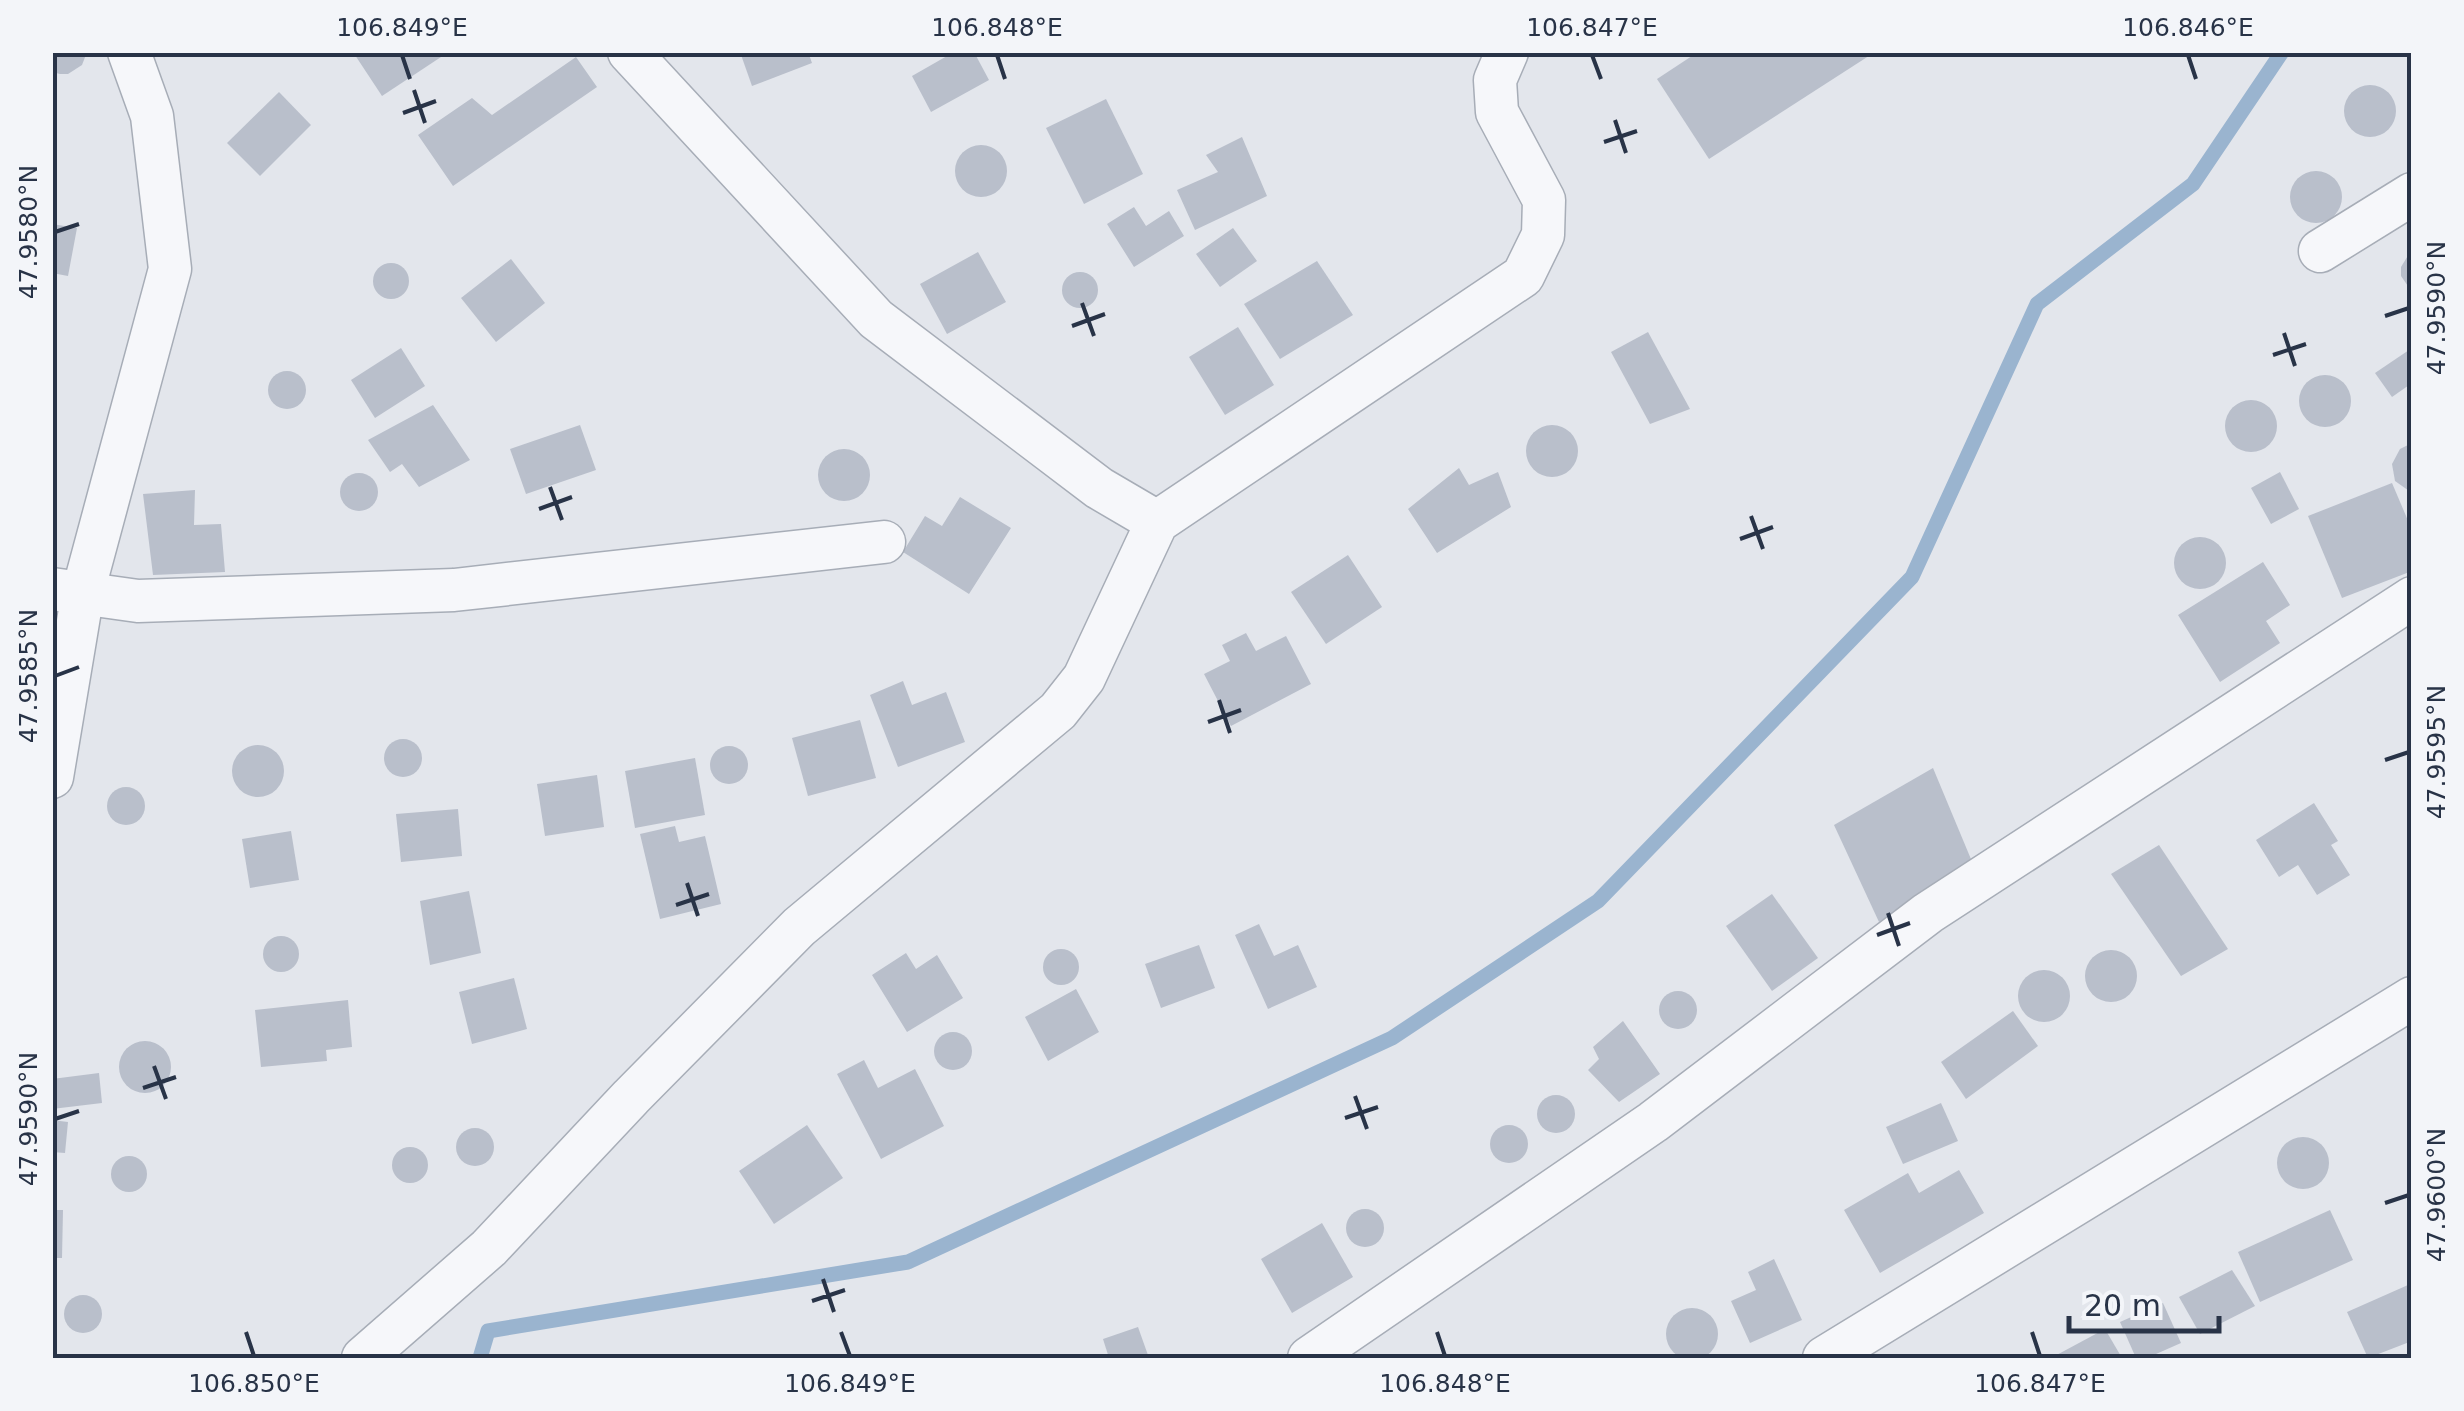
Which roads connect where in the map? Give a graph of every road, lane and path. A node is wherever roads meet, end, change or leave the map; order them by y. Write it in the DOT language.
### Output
graph roads {
  1 [pos="128,52"];
  2 [pos="629,52"];
  3 [pos="1507,52"];
  4 [pos="2412,194"];
  5 [pos="2320,251"];
  6 [pos="1157,522"];
  7 [pos="884,542"];
  8 [pos="68,590"];
  9 [pos="2412,598"];
  10 [pos="52,777"];
  11 [pos="2412,998"];
  12 [pos="363,1358"];
  13 [pos="1309,1358"];
  14 [pos="1824,1358"];
  1 -- 8 [label="street"];
  2 -- 6 [label="street"];
  3 -- 6 [label="street"];
  4 -- 5 [label="street"];
  6 -- 12 [label="street"];
  7 -- 8 [label="street"];
  8 -- 10 [label="street"];
  9 -- 13 [label="street"];
  11 -- 14 [label="street"];
}
